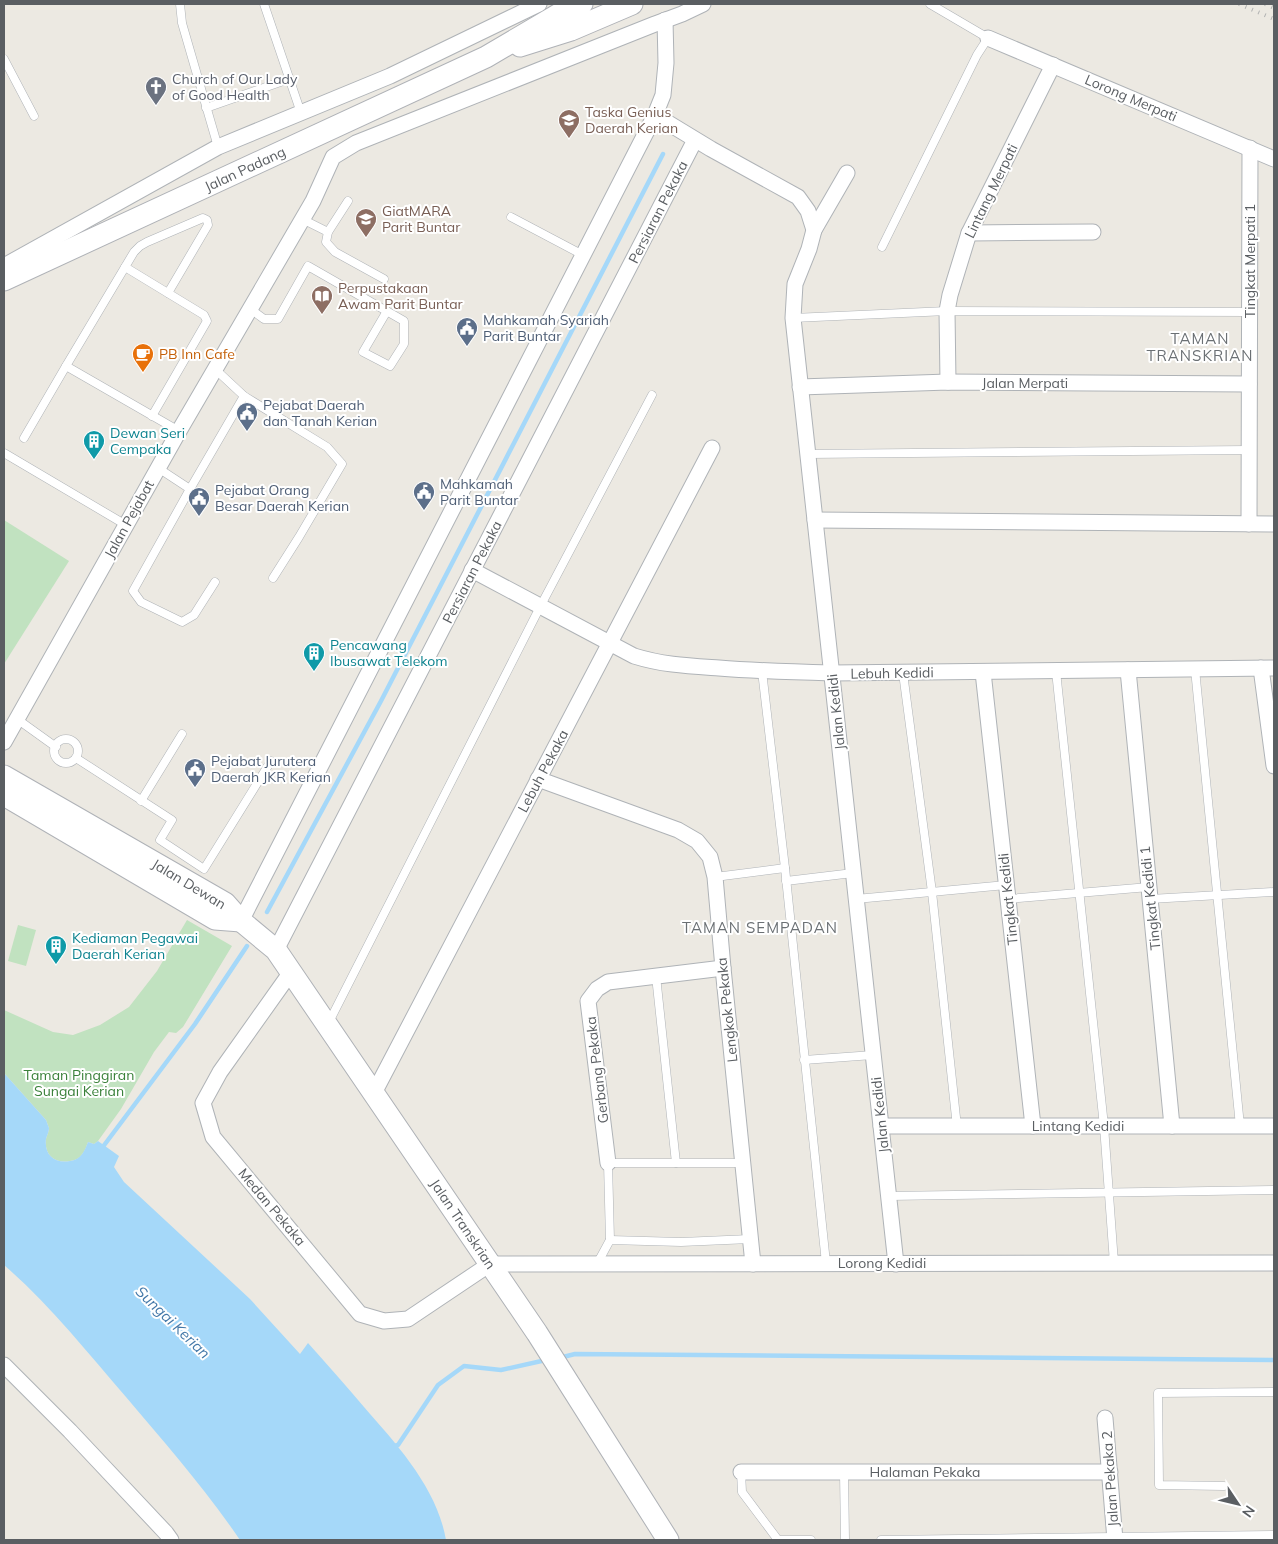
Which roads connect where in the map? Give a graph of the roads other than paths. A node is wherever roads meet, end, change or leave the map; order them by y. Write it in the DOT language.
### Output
graph roads {
  1 [pos="180,4"];
  2 [pos="264,4"];
  3 [pos="539,4"];
  4 [pos="582,4"];
  5 [pos="632,4"];
  6 [pos="703,4"];
  7 [pos="930,4"];
  8 [pos="665,20"];
  9 [pos="988,38"];
  10 [pos="486,58"];
  11 [pos="4,59"];
  12 [pos="1052,65"];
  13 [pos="289,79"];
  14 [pos="206,108"];
  15 [pos="301,113"];
  16 [pos="655,115"];
  17 [pos="34,116"];
  18 [pos="695,140"];
  19 [pos="218,147"];
  20 [pos="1250,148"];
  21 [pos="1274,158"];
  22 [pos="847,172"];
  23 [pos="348,201"];
  24 [pos="511,217"];
  25 [pos="302,218"];
  26 [pos="814,230"];
  27 [pos="328,232"];
  28 [pos="1093,232"];
  29 [pos="969,233"];
  30 [pos="882,247"];
  31 [pos="583,255"];
  32 [pos="4,266"];
  33 [pos="125,268"];
  34 [pos="384,279"];
  35 [pos="4,280"];
  36 [pos="168,293"];
  37 [pos="249,308"];
  38 [pos="948,310"];
  39 [pos="387,311"];
  40 [pos="1250,312"];
  41 [pos="793,318"];
  42 [pos="66,366"];
  43 [pos="215,369"];
  44 [pos="948,382"];
  45 [pos="1250,384"];
  46 [pos="800,387"];
  47 [pos="652,395"];
  48 [pos="244,396"];
  49 [pos="152,416"];
  50 [pos="179,431"];
  51 [pos="24,438"];
  52 [pos="712,448"];
  53 [pos="1249,450"];
  54 [pos="4,452"];
  55 [pos="808,454"];
  56 [pos="158,468"];
  57 [pos="190,489"];
  58 [pos="815,520"];
  59 [pos="1249,524"];
  60 [pos="1274,524"];
  61 [pos="126,525"];
  62 [pos="472,570"];
  63 [pos="273,578"];
  64 [pos="215,582"];
  65 [pos="540,607"];
  66 [pos="610,643"];
  67 [pos="1267,668"];
  68 [pos="1195,669"];
  69 [pos="1128,670"];
  70 [pos="762,671"];
  71 [pos="1056,671"];
  72 [pos="983,672"];
  73 [pos="904,673"];
  74 [pos="832,674"];
  75 [pos="1271,712"];
  76 [pos="17,718"];
  77 [pos="182,734"];
  78 [pos="4,742"];
  79 [pos="56,746"];
  80 [pos="76,758"];
  81 [pos="271,760"];
  82 [pos="1274,764"];
  83 [pos="4,776"];
  84 [pos="538,779"];
  85 [pos="4,795"];
  86 [pos="141,801"];
  87 [pos="785,868"];
  88 [pos="853,874"];
  89 [pos="715,877"];
  90 [pos="786,881"];
  91 [pos="932,892"];
  92 [pos="1007,892"];
  93 [pos="1274,892"];
  94 [pos="1079,893"];
  95 [pos="1150,893"];
  96 [pos="1218,895"];
  97 [pos="856,899"];
  98 [pos="241,920"];
  99 [pos="276,950"];
  100 [pos="723,968"];
  101 [pos="291,972"];
  102 [pos="656,976"];
  103 [pos="327,1026"];
  104 [pos="873,1054"];
  105 [pos="804,1060"];
  106 [pos="374,1093"];
  107 [pos="881,1126"];
  108 [pos="1033,1126"];
  109 [pos="1104,1126"];
  110 [pos="1172,1126"];
  111 [pos="1240,1126"];
  112 [pos="1274,1126"];
  113 [pos="956,1127"];
  114 [pos="608,1163"];
  115 [pos="676,1163"];
  116 [pos="743,1163"];
  117 [pos="1274,1190"];
  118 [pos="1108,1192"];
  119 [pos="889,1196"];
  120 [pos="750,1239"];
  121 [pos="610,1240"];
  122 [pos="1114,1263"];
  123 [pos="1274,1263"];
  124 [pos="490,1264"];
  125 [pos="597,1264"];
  126 [pos="753,1264"];
  127 [pos="826,1264"];
  128 [pos="896,1264"];
  129 [pos="4,1365"];
  130 [pos="1274,1392"];
  131 [pos="1106,1418"];
  132 [pos="741,1472"];
  133 [pos="844,1472"];
  134 [pos="1110,1472"];
  135 [pos="1224,1486"];
  136 [pos="1274,1535"];
  137 [pos="1114,1539"];
  138 [pos="171,1540"];
  139 [pos="668,1540"];
  140 [pos="811,1540"];
  141 [pos="845,1540"];
  142 [pos="881,1540"];
  1 -- 14 [label="lane"];
  2 -- 13 [label="lane"];
  3 -- 15 [label="street"];
  4 -- 10 [label="main road, Jalan Padang"];
  5 -- 10 [label="main road, Jalan Padang"];
  6 -- 8 [label="street"];
  7 -- 9 [label="lane"];
  8 -- 16 [label="street"];
  8 -- 25 [label="street, Jalan Pejabat"];
  9 -- 12 [label="street, Lorong Merpati"];
  9 -- 30 [label="lane"];
  10 -- 35 [label="main road, Jalan Padang"];
  11 -- 17 [label="lane"];
  12 -- 20 [label="street, Lorong Merpati"];
  12 -- 29 [label="street, Lintang Merpati"];
  13 -- 14 [label="lane"];
  13 -- 15 [label="lane"];
  14 -- 19 [label="lane"];
  15 -- 19 [label="street"];
  16 -- 18 [label="street"];
  16 -- 31 [label="street"];
  18 -- 26 [label="street"];
  18 -- 62 [label="street, Persiaran Pekaka"];
  19 -- 32 [label="street"];
  20 -- 21 [label="street, Lorong Merpati"];
  20 -- 40 [label="street, Tingkat Merpati 1"];
  22 -- 26 [label="street, Jalan Kedidi"];
  23 -- 27 [label="lane"];
  24 -- 31 [label="lane"];
  25 -- 27 [label="lane"];
  25 -- 37 [label="street, Jalan Pejabat"];
  26 -- 41 [label="street, Jalan Kedidi"];
  27 -- 34 [label="lane"];
  28 -- 29 [label="street"];
  29 -- 38 [label="street, Lintang Merpati"];
  31 -- 98 [label="street"];
  33 -- 36 [label="lane"];
  33 -- 36 [label="lane"];
  33 -- 42 [label="lane"];
  36 -- 49 [label="lane"];
  37 -- 39 [label="lane"];
  37 -- 43 [label="street, Jalan Pejabat"];
  38 -- 40 [label="lane"];
  38 -- 41 [label="lane"];
  38 -- 44 [label="street, Lintang Merpati"];
  39 -- 39 [label="lane"];
  40 -- 45 [label="street, Tingkat Merpati 1"];
  41 -- 46 [label="street, Jalan Kedidi"];
  42 -- 49 [label="lane"];
  42 -- 51 [label="lane"];
  43 -- 48 [label="lane"];
  43 -- 50 [label="street, Jalan Pejabat"];
  44 -- 45 [label="street, Jalan Merpati"];
  44 -- 46 [label="street, Jalan Merpati"];
  45 -- 53 [label="street, Tingkat Merpati 1"];
  46 -- 55 [label="street, Jalan Kedidi"];
  47 -- 65 [label="lane"];
  48 -- 57 [label="lane"];
  48 -- 63 [label="lane"];
  49 -- 50 [label="lane"];
  50 -- 56 [label="street, Jalan Pejabat"];
  52 -- 66 [label="street, Lebuh Pekaka"];
  53 -- 55 [label="lane"];
  53 -- 59 [label="street, Tingkat Merpati 1"];
  54 -- 61 [label="lane"];
  55 -- 58 [label="street, Jalan Kedidi"];
  56 -- 57 [label="lane"];
  56 -- 61 [label="street, Jalan Pejabat"];
  57 -- 64 [label="lane"];
  58 -- 59 [label="street"];
  58 -- 74 [label="street, Jalan Kedidi"];
  59 -- 60 [label="street"];
  61 -- 76 [label="street, Jalan Pejabat"];
  62 -- 65 [label="street, Lebuh Kedidi"];
  62 -- 99 [label="street, Persiaran Pekaka"];
  65 -- 66 [label="street, Lebuh Kedidi"];
  65 -- 103 [label="lane"];
  66 -- 70 [label="street, Lebuh Kedidi"];
  66 -- 84 [label="street, Lebuh Pekaka"];
  67 -- 68 [label="street, Lebuh Kedidi"];
  67 -- 75 [label="street"];
  68 -- 69 [label="street, Lebuh Kedidi"];
  68 -- 96 [label="lane"];
  69 -- 71 [label="street, Lebuh Kedidi"];
  69 -- 95 [label="street, Tingkat Kedidi 1"];
  70 -- 74 [label="street, Lebuh Kedidi"];
  70 -- 87 [label="lane"];
  71 -- 72 [label="street, Lebuh Kedidi"];
  71 -- 94 [label="lane"];
  72 -- 73 [label="street, Lebuh Kedidi"];
  72 -- 92 [label="street, Tingkat Kedidi"];
  73 -- 74 [label="street, Lebuh Kedidi"];
  73 -- 91 [label="lane"];
  74 -- 88 [label="street, Jalan Kedidi"];
  75 -- 82 [label="street"];
  76 -- 78 [label="street, Jalan Pejabat"];
  76 -- 79 [label="lane"];
  77 -- 86 [label="lane"];
  79 -- 80 [label="lane"];
  79 -- 80 [label="lane"];
  80 -- 86 [label="lane"];
  81 -- 86 [label="lane"];
  83 -- 98 [label="main road, Jalan Dewan"];
  84 -- 89 [label="street, Lengkok Pekaka"];
  84 -- 106 [label="street, Lebuh Pekaka"];
  85 -- 98 [label="main road, Jalan Dewan"];
  87 -- 89 [label="lane"];
  87 -- 90 [label="lane"];
  88 -- 90 [label="lane"];
  88 -- 97 [label="street, Jalan Kedidi"];
  89 -- 100 [label="street, Lengkok Pekaka"];
  90 -- 105 [label="lane"];
  91 -- 92 [label="lane"];
  91 -- 97 [label="lane"];
  91 -- 113 [label="lane"];
  92 -- 94 [label="lane"];
  92 -- 108 [label="street, Tingkat Kedidi"];
  93 -- 96 [label="lane"];
  94 -- 95 [label="lane"];
  94 -- 109 [label="lane"];
  95 -- 96 [label="lane"];
  95 -- 110 [label="street, Tingkat Kedidi 1"];
  96 -- 111 [label="lane"];
  97 -- 104 [label="street, Jalan Kedidi"];
  98 -- 99 [label="main road, Jalan Transkrian"];
  99 -- 101 [label="main road, Jalan Transkrian"];
  100 -- 102 [label="street, Gerbang Pekaka"];
  100 -- 116 [label="street, Lengkok Pekaka"];
  101 -- 103 [label="main road, Jalan Transkrian"];
  101 -- 124 [label="street, Medan Pekaka"];
  102 -- 114 [label="street, Gerbang Pekaka"];
  102 -- 115 [label="lane"];
  103 -- 106 [label="main road, Jalan Transkrian"];
  104 -- 105 [label="lane"];
  104 -- 107 [label="street, Jalan Kedidi"];
  105 -- 127 [label="lane"];
  106 -- 124 [label="main road, Jalan Transkrian"];
  107 -- 113 [label="street, Lintang Kedidi"];
  107 -- 119 [label="street, Jalan Kedidi"];
  108 -- 109 [label="street, Lintang Kedidi"];
  108 -- 113 [label="street, Lintang Kedidi"];
  109 -- 110 [label="street, Lintang Kedidi"];
  109 -- 118 [label="lane"];
  110 -- 111 [label="street, Lintang Kedidi"];
  111 -- 112 [label="street, Lintang Kedidi"];
  114 -- 115 [label="lane"];
  114 -- 121 [label="lane"];
  115 -- 116 [label="lane"];
  116 -- 120 [label="street, Lengkok Pekaka"];
  117 -- 118 [label="lane"];
  118 -- 119 [label="lane"];
  118 -- 122 [label="lane"];
  119 -- 128 [label="street, Jalan Kedidi"];
  120 -- 121 [label="lane"];
  120 -- 126 [label="street, Lengkok Pekaka"];
  121 -- 125 [label="lane"];
  122 -- 123 [label="street, Lorong Kedidi"];
  122 -- 128 [label="street, Lorong Kedidi"];
  124 -- 125 [label="street, Lorong Kedidi"];
  124 -- 139 [label="main road, Jalan Transkrian"];
  125 -- 126 [label="street, Lorong Kedidi"];
  126 -- 127 [label="street, Lorong Kedidi"];
  127 -- 128 [label="street, Lorong Kedidi"];
  129 -- 138 [label="street"];
  130 -- 135 [label="lane"];
  131 -- 134 [label="street, Jalan Pekaka 2"];
  132 -- 133 [label="street, Halaman Pekaka"];
  132 -- 140 [label="lane"];
  133 -- 134 [label="street, Halaman Pekaka"];
  133 -- 141 [label="lane"];
  134 -- 137 [label="street, Jalan Pekaka 2"];
  136 -- 137 [label="lane"];
  137 -- 142 [label="lane"];
}
